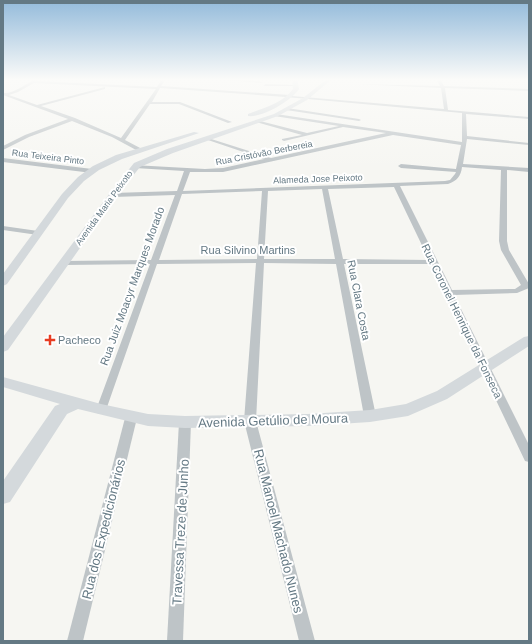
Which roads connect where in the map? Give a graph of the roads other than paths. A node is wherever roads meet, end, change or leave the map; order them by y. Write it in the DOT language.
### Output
graph roads {
  1 [pos="45,109"];
  2 [pos="145,109"];
  3 [pos="195,109"];
  4 [pos="263,109"];
  5 [pos="287,109"];
  6 [pos="434,109"];
  7 [pos="446,110"];
  8 [pos="464,112"];
  9 [pos="276,114"];
  10 [pos="529,118"];
  11 [pos="73,119"];
  12 [pos="359,120"];
  13 [pos="258,121"];
  14 [pos="230,122"];
  15 [pos="217,126"];
  16 [pos="346,126"];
  17 [pos="394,133"];
  18 [pos="205,134"];
  19 [pos="307,134"];
  20 [pos="122,140"];
  21 [pos="284,140"];
  22 [pos="464,140"];
  23 [pos="529,144"];
  24 [pos="3,148"];
  25 [pos="140,150"];
  26 [pos="3,160"];
  27 [pos="272,161"];
  28 [pos="135,166"];
  29 [pos="401,166"];
  30 [pos="459,168"];
  31 [pos="504,168"];
  32 [pos="529,170"];
  33 [pos="92,171"];
  34 [pos="187,171"];
  35 [pos="396,185"];
  36 [pos="325,188"];
  37 [pos="265,190"];
  38 [pos="178,193"];
  39 [pos="113,195"];
  40 [pos="3,228"];
  41 [pos="38,233"];
  42 [pos="260,261"];
  43 [pos="340,261"];
  44 [pos="153,262"];
  45 [pos="433,262"];
  46 [pos="64,264"];
  47 [pos="3,282"];
  48 [pos="449,293"];
  49 [pos="529,340"];
  50 [pos="3,346"];
  51 [pos="485,368"];
  52 [pos="3,382"];
  53 [pos="66,404"];
  54 [pos="101,410"];
  55 [pos="370,416"];
  56 [pos="131,418"];
  57 [pos="250,421"];
  58 [pos="185,422"];
  59 [pos="529,458"];
  60 [pos="3,496"];
  61 [pos="75,641"];
  62 [pos="175,641"];
  63 [pos="307,641"];
  1 -- 11 [label="street"];
  2 -- 20 [label="street"];
  3 -- 14 [label="street"];
  4 -- 14 [label="main road"];
  5 -- 9 [label="main road, Avenida Maria Peixoto"];
  5 -- 12 [label="street"];
  6 -- 7 [label="street"];
  7 -- 8 [label="street"];
  8 -- 10 [label="street"];
  8 -- 22 [label="street"];
  9 -- 13 [label="main road, Avenida Maria Peixoto"];
  9 -- 16 [label="street"];
  11 -- 20 [label="street"];
  11 -- 24 [label="street"];
  13 -- 18 [label="main road, Avenida Maria Peixoto"];
  13 -- 19 [label="street"];
  14 -- 15 [label="main road"];
  16 -- 17 [label="street"];
  16 -- 19 [label="street"];
  17 -- 22 [label="street"];
  17 -- 27 [label="street, Rua Cristóvão Berbereia"];
  18 -- 25 [label="main road"];
  18 -- 27 [label="street"];
  18 -- 28 [label="main road, Avenida Maria Peixoto"];
  19 -- 21 [label="street"];
  20 -- 25 [label="street"];
  22 -- 23 [label="street"];
  22 -- 30 [label="street"];
  25 -- 33 [label="main road"];
  26 -- 33 [label="street, Rua Teixeira Pinto"];
  27 -- 34 [label="street, Rua Cristóvão Berbereia"];
  28 -- 34 [label="street, Rua Cristóvão Berbereia"];
  28 -- 39 [label="main road, Avenida Maria Peixoto"];
  29 -- 30 [label="street"];
  30 -- 31 [label="street"];
  30 -- 35 [label="street, Alameda Jose Peixoto"];
  31 -- 32 [label="street"];
  31 -- 48 [label="street"];
  33 -- 41 [label="main road"];
  34 -- 38 [label="street, Rua Juiz Moacyr Marques Morado"];
  35 -- 36 [label="street, Alameda Jose Peixoto"];
  35 -- 45 [label="street, Rua Coronel Henrique da Fonseca"];
  36 -- 37 [label="street, Alameda Jose Peixoto"];
  36 -- 43 [label="street, Rua Clara Costa"];
  37 -- 38 [label="street, Alameda Jose Peixoto"];
  37 -- 42 [label="street, Rua Manoel Machado Nunes"];
  38 -- 39 [label="street, Alameda Jose Peixoto"];
  38 -- 44 [label="street, Rua Juiz Moacyr Marques Morado"];
  39 -- 46 [label="main road, Avenida Maria Peixoto"];
  40 -- 41 [label="street"];
  41 -- 47 [label="main road"];
  42 -- 43 [label="street, Rua Silvino Martins"];
  42 -- 44 [label="street, Rua Silvino Martins"];
  42 -- 57 [label="street, Rua Manoel Machado Nunes"];
  43 -- 45 [label="street, Rua Silvino Martins"];
  43 -- 55 [label="street, Rua Clara Costa"];
  44 -- 46 [label="street, Rua Silvino Martins"];
  44 -- 54 [label="street, Rua Juiz Moacyr Marques Morado"];
  45 -- 48 [label="street, Rua Coronel Henrique da Fonseca"];
  46 -- 50 [label="main road, Avenida Maria Peixoto"];
  48 -- 51 [label="street, Rua Coronel Henrique da Fonseca"];
  49 -- 51 [label="main road, Avenida Getúlio de Moura"];
  51 -- 55 [label="main road, Avenida Getúlio de Moura"];
  51 -- 59 [label="street, Rua Coronel Henrique da Fonseca"];
  52 -- 53 [label="main road, Avenida Getúlio de Moura"];
  53 -- 54 [label="main road, Avenida Getúlio de Moura"];
  53 -- 60 [label="main road"];
  54 -- 56 [label="main road, Avenida Getúlio de Moura"];
  55 -- 57 [label="main road, Avenida Getúlio de Moura"];
  56 -- 58 [label="main road, Avenida Getúlio de Moura"];
  56 -- 61 [label="street, Rua dos Expedicionários"];
  57 -- 58 [label="main road, Avenida Getúlio de Moura"];
  57 -- 63 [label="street, Rua Manoel Machado Nunes"];
  58 -- 62 [label="street, Travessa Treze de Junho"];
}
